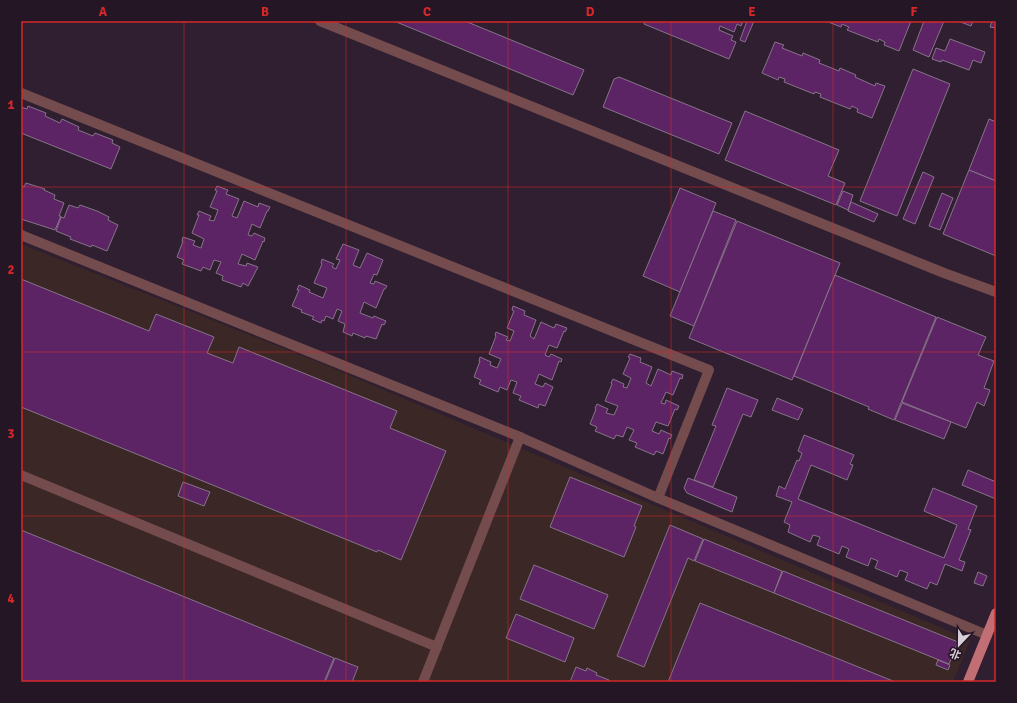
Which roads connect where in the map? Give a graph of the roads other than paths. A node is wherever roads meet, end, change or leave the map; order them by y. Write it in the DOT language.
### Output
graph roads {
  1 [pos="320,21"];
  2 [pos="21,93"];
  3 [pos="21,235"];
  4 [pos="996,292"];
  5 [pos="520,437"];
  6 [pos="21,475"];
  7 [pos="658,498"];
  8 [pos="996,613"];
  9 [pos="987,635"];
  10 [pos="437,648"];
  11 [pos="423,682"];
  12 [pos="968,682"];
  1 -- 4 [label="street"];
  2 -- 7 [label="street"];
  3 -- 5 [label="street"];
  5 -- 7 [label="street"];
  5 -- 10 [label="street"];
  6 -- 10 [label="street"];
  7 -- 9 [label="street"];
  8 -- 9 [label="main road"];
  9 -- 12 [label="main road"];
  10 -- 11 [label="street"];
}
